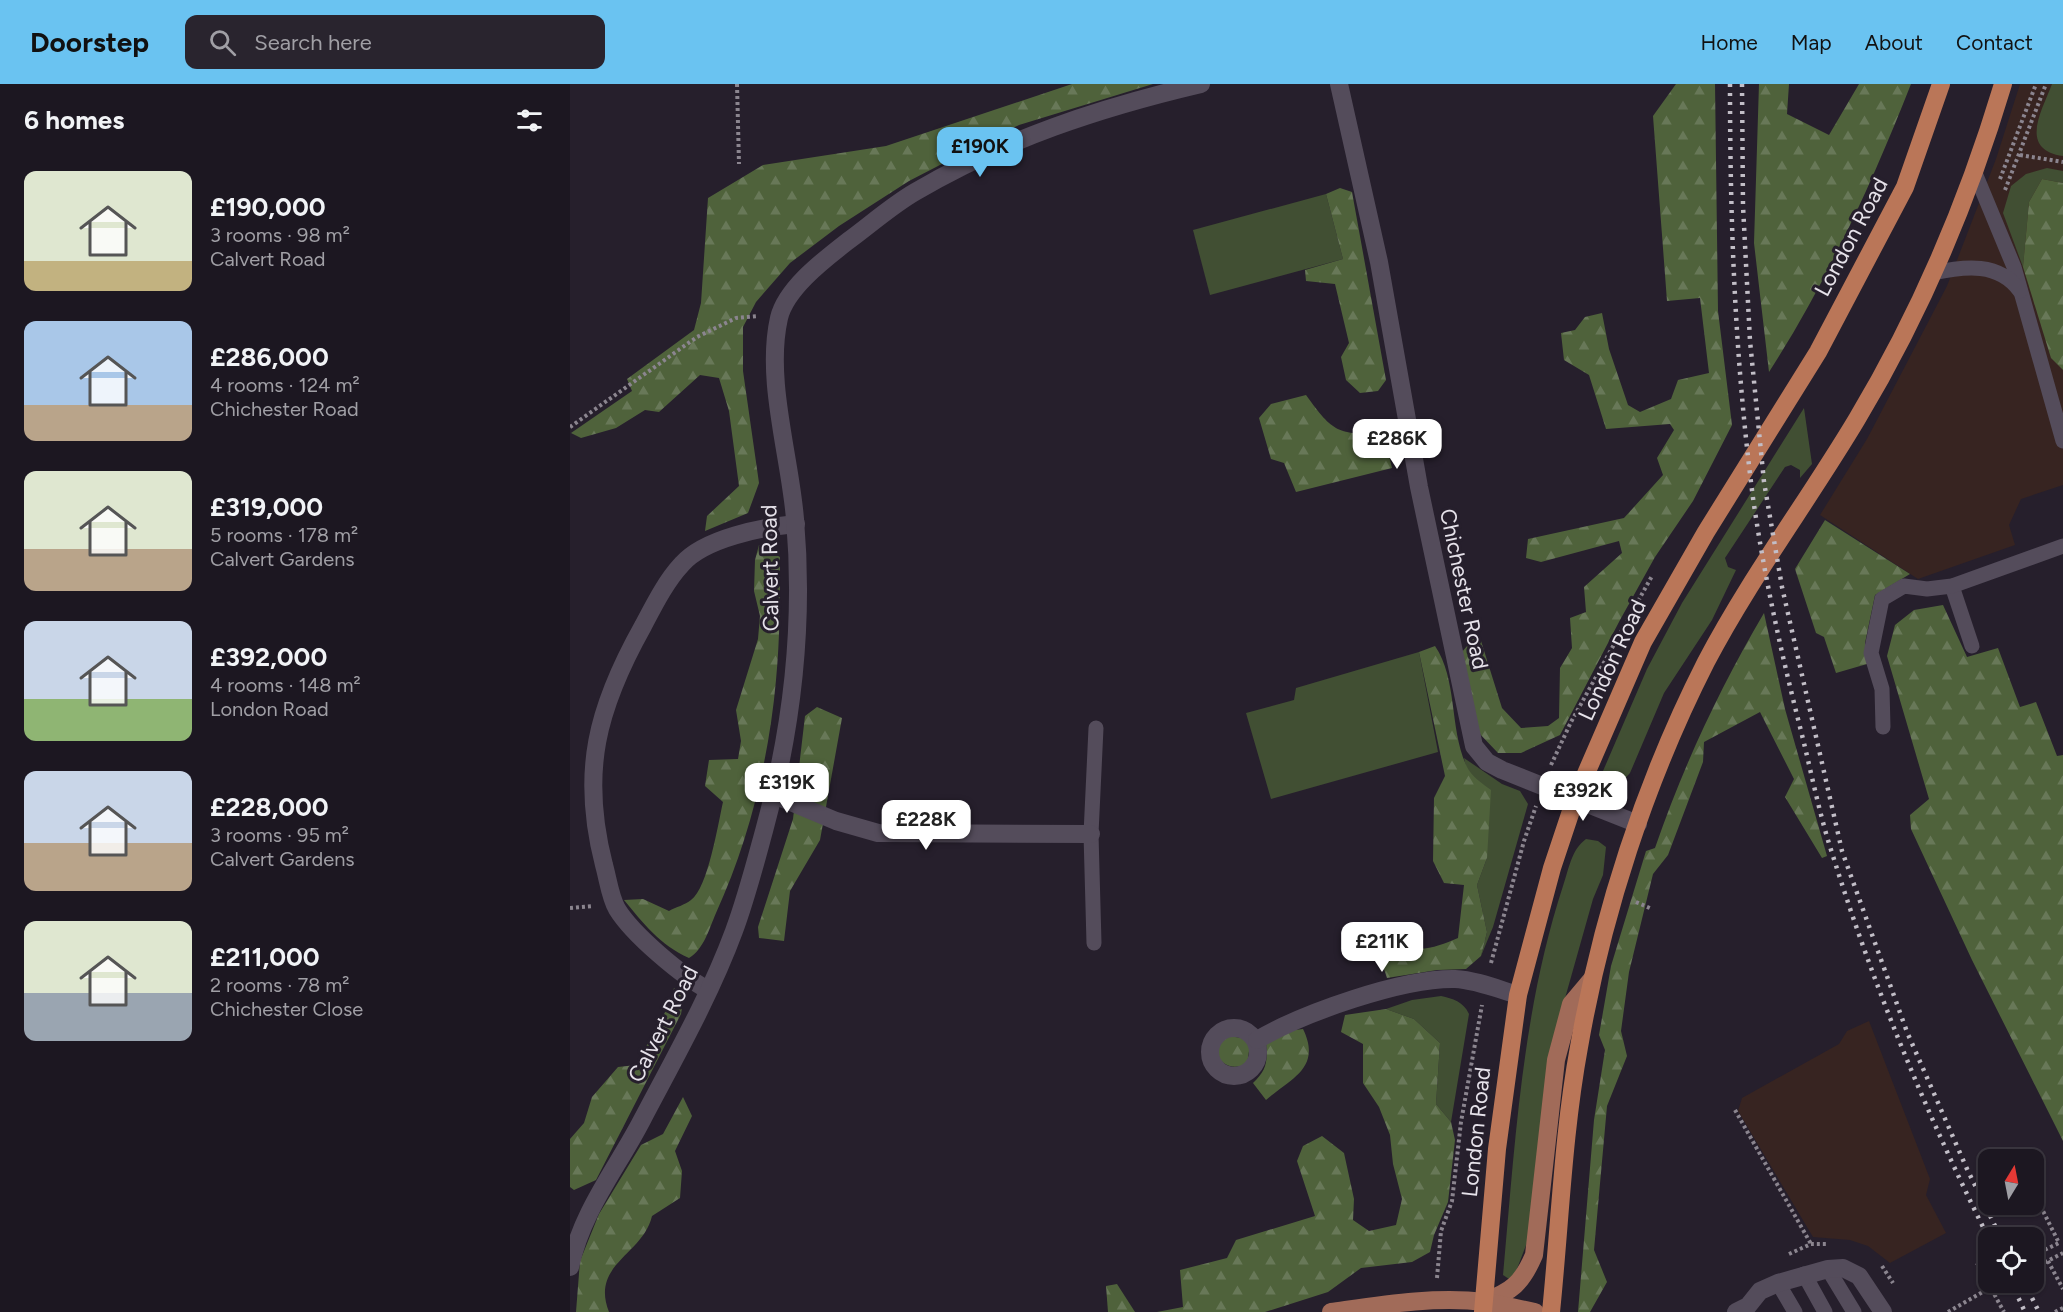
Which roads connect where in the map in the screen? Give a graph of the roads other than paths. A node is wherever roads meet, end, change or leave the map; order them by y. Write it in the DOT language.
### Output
graph roads {
  1 [pos="1201,84"];
  2 [pos="1339,84"];
  3 [pos="1941,84"];
  4 [pos="2004,84"];
  5 [pos="1975,173"];
  6 [pos="1933,273"];
  7 [pos="2022,294"];
  8 [pos="2063,441"];
  9 [pos="796,524"];
  10 [pos="2063,546"];
  11 [pos="1952,586"];
  12 [pos="1972,646"];
  13 [pos="1884,727"];
  14 [pos="1096,728"];
  15 [pos="774,795"];
  16 [pos="1575,799"];
  17 [pos="1638,824"];
  18 [pos="1091,834"];
  19 [pos="1094,943"];
  20 [pos="1592,979"];
  21 [pos="708,990"];
  22 [pos="1518,995"];
  23 [pos="1257,1040"];
  24 [pos="570,1267"];
  25 [pos="1828,1269"];
  26 [pos="1803,1274"];
  27 [pos="1778,1283"];
  28 [pos="1483,1307"];
  29 [pos="1347,1311"];
  30 [pos="1535,1312"];
  31 [pos="1551,1312"];
  32 [pos="1736,1312"];
  33 [pos="1795,1312"];
  34 [pos="1825,1312"];
  35 [pos="1854,1312"];
  36 [pos="1884,1312"];
  1 -- 9 [label="street, Calvert Road"];
  2 -- 16 [label="street, Chichester Road"];
  3 -- 16 [label="highway, London Road"];
  4 -- 5 [label="highway"];
  5 -- 6 [label="highway"];
  5 -- 7 [label="lane"];
  6 -- 7 [label="lane"];
  6 -- 17 [label="highway"];
  7 -- 8 [label="lane"];
  9 -- 15 [label="street, Calvert Road"];
  9 -- 21 [label="street"];
  10 -- 11 [label="lane"];
  11 -- 12 [label="lane"];
  11 -- 13 [label="lane"];
  14 -- 18 [label="lane"];
  15 -- 18 [label="street"];
  15 -- 21 [label="street, Calvert Road"];
  16 -- 17 [label="street, Chichester Road"];
  16 -- 22 [label="highway, London Road"];
  17 -- 20 [label="highway"];
  18 -- 19 [label="lane"];
  20 -- 28 [label="main road"];
  20 -- 31 [label="highway"];
  21 -- 24 [label="street, Calvert Road"];
  22 -- 23 [label="street"];
  22 -- 28 [label="highway, London Road"];
  25 -- 26 [label="street"];
  25 -- 35 [label="lane"];
  25 -- 36 [label="street"];
  26 -- 27 [label="street"];
  26 -- 34 [label="lane"];
  27 -- 32 [label="street"];
  27 -- 33 [label="lane"];
  28 -- 29 [label="main road"];
  28 -- 30 [label="main road"];
}
